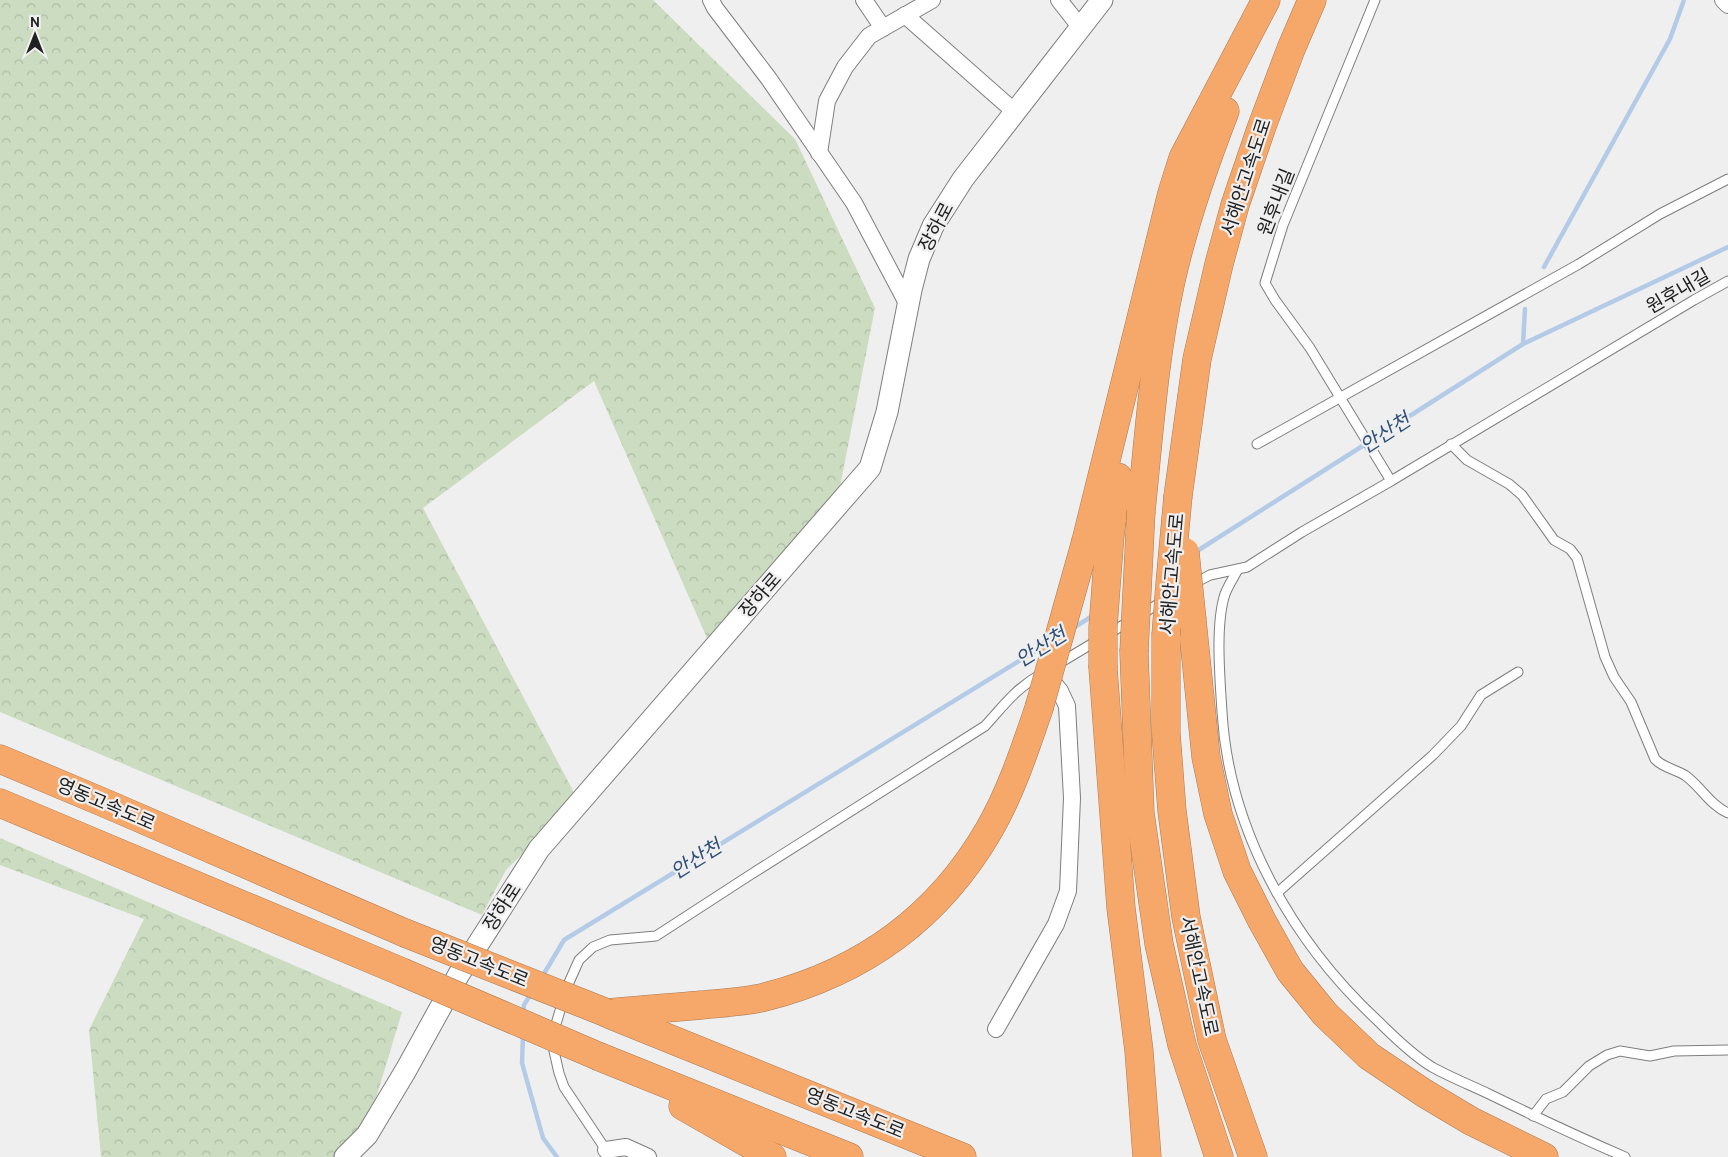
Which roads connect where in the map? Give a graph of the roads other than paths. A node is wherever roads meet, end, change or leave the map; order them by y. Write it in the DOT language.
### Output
graph roads {
  1 [pos="711,0"];
  2 [pos="864,0"];
  3 [pos="932,0"];
  4 [pos="1059,0"];
  5 [pos="1102,0"];
  6 [pos="1266,0"];
  7 [pos="1312,0"];
  8 [pos="1375,0"];
  9 [pos="1722,0"];
  10 [pos="1728,5"];
  11 [pos="905,15"];
  12 [pos="883,28"];
  13 [pos="1081,28"];
  14 [pos="1015,112"];
  15 [pos="819,153"];
  16 [pos="1728,179"];
  17 [pos="1180,203"];
  18 [pos="1728,281"];
  19 [pos="908,305"];
  20 [pos="1342,401"];
  21 [pos="1257,444"];
  22 [pos="1451,444"];
  23 [pos="1390,479"];
  24 [pos="1178,496"];
  25 [pos="1098,537"];
  26 [pos="1238,569"];
  27 [pos="1184,589"];
  28 [pos="1175,593"];
  29 [pos="1045,672"];
  30 [pos="1518,672"];
  31 [pos="0,759"];
  32 [pos="0,803"];
  33 [pos="1728,812"];
  34 [pos="1277,893"];
  35 [pos="607,1013"];
  36 [pos="996,1029"];
  37 [pos="1728,1050"];
  38 [pos="600,1057"];
  39 [pos="1533,1116"];
  40 [pos="951,1153"];
  41 [pos="609,1154"];
  42 [pos="345,1157"];
  43 [pos="648,1157"];
  44 [pos="772,1157"];
  45 [pos="849,1157"];
  46 [pos="973,1157"];
  47 [pos="1148,1157"];
  48 [pos="1219,1157"];
  49 [pos="1253,1157"];
  50 [pos="1544,1157"];
  51 [pos="1625,1157"];
  1 -- 15 [label="street"];
  2 -- 12 [label="street"];
  3 -- 11 [label="street"];
  4 -- 13 [label="street"];
  5 -- 13 [label="street, 장하로"];
  6 -- 17 [label="highway, 서해안고속도로"];
  7 -- 24 [label="highway, 서해안고속도로"];
  8 -- 20 [label="lane, 원후내길"];
  9 -- 10 [label="street"];
  11 -- 12 [label="street"];
  11 -- 14 [label="street"];
  12 -- 15 [label="street"];
  13 -- 14 [label="street, 장하로"];
  14 -- 19 [label="street, 장하로"];
  15 -- 19 [label="street"];
  16 -- 20 [label="lane"];
  17 -- 25 [label="highway"];
  17 -- 48 [label="highway, 서해안고속도로, bridge"];
  18 -- 22 [label="lane, 원후내길"];
  19 -- 42 [label="street, 장하로"];
  20 -- 21 [label="lane"];
  20 -- 23 [label="lane"];
  22 -- 23 [label="lane, 원후내길"];
  22 -- 33 [label="lane"];
  23 -- 26 [label="lane, 원후내길"];
  24 -- 49 [label="highway, 서해안고속도로, bridge"];
  24 -- 50 [label="highway, bridge"];
  25 -- 35 [label="highway, bridge"];
  25 -- 47 [label="highway, bridge"];
  26 -- 27 [label="lane, 원후내길"];
  26 -- 34 [label="lane"];
  28 -- 29 [label="lane"];
  29 -- 36 [label="street"];
  29 -- 41 [label="lane"];
  30 -- 34 [label="lane"];
  31 -- 35 [label="highway, 영동고속도로, bridge"];
  32 -- 38 [label="highway, 영동고속도로, bridge"];
  34 -- 39 [label="lane"];
  35 -- 40 [label="highway, 영동고속도로"];
  37 -- 39 [label="lane"];
  38 -- 44 [label="highway"];
  38 -- 45 [label="highway, 영동고속도로"];
  39 -- 51 [label="lane"];
  40 -- 46 [label="highway, 영동고속도로"];
  41 -- 43 [label="street"];
}
